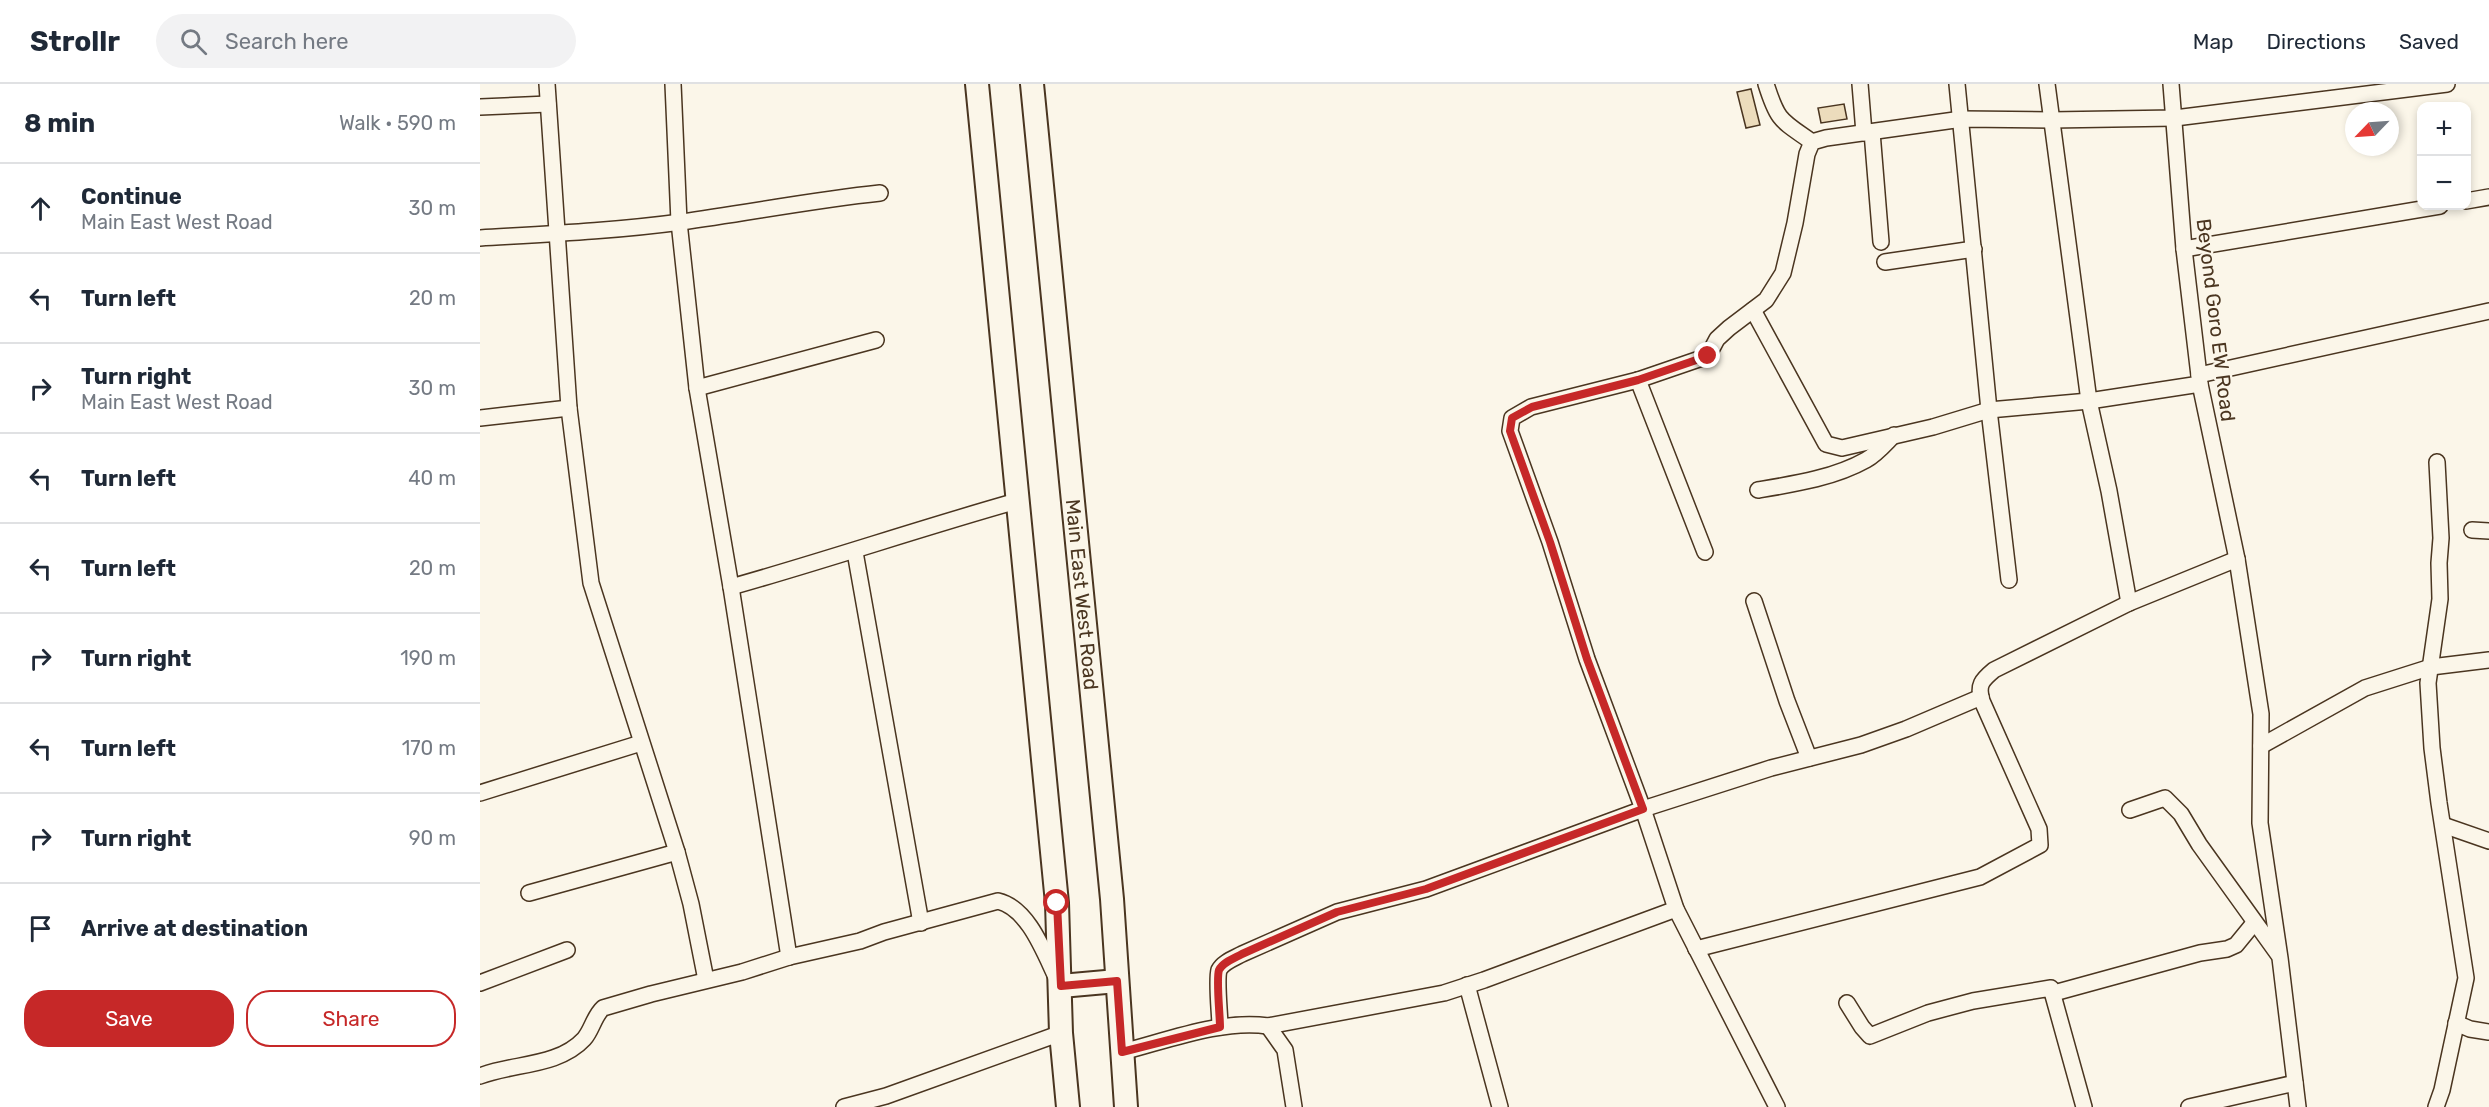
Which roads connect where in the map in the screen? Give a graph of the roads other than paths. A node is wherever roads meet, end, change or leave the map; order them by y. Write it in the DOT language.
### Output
graph roads {
  1 [pos="547,84"];
  2 [pos="673,84"];
  3 [pos="977,84"];
  4 [pos="1032,84"];
  5 [pos="1766,84"];
  6 [pos="1860,84"];
  7 [pos="1957,84"];
  8 [pos="2047,84"];
  9 [pos="2171,84"];
  10 [pos="2447,84"];
  11 [pos="548,104"];
  12 [pos="480,107"];
  13 [pos="2175,118"];
  14 [pos="1962,119"];
  15 [pos="2051,120"];
  16 [pos="1868,132"];
  17 [pos="1812,142"];
  18 [pos="880,193"];
  19 [pos="2489,197"];
  20 [pos="2471,200"];
  21 [pos="2417,210"];
  22 [pos="679,222"];
  23 [pos="557,234"];
  24 [pos="480,238"];
  25 [pos="1881,242"];
  26 [pos="1974,249"];
  27 [pos="2184,249"];
  28 [pos="1886,262"];
  29 [pos="1753,310"];
  30 [pos="2489,311"];
  31 [pos="876,340"];
  32 [pos="1638,380"];
  33 [pos="2199,380"];
  34 [pos="697,388"];
  35 [pos="2089,401"];
  36 [pos="569,408"];
  37 [pos="1989,410"];
  38 [pos="480,418"];
  39 [pos="1894,435"];
  40 [pos="2437,462"];
  41 [pos="1758,490"];
  42 [pos="1017,501"];
  43 [pos="2472,530"];
  44 [pos="2489,531"];
  45 [pos="855,552"];
  46 [pos="1705,552"];
  47 [pos="2237,560"];
  48 [pos="2009,580"];
  49 [pos="731,587"];
  50 [pos="1754,601"];
  51 [pos="2129,603"];
  52 [pos="2489,660"];
  53 [pos="2432,667"];
  54 [pos="1981,697"];
  55 [pos="641,743"];
  56 [pos="2261,746"];
  57 [pos="1809,758"];
  58 [pos="480,793"];
  59 [pos="1643,809"];
  60 [pos="2130,810"];
  61 [pos="2443,825"];
  62 [pos="2489,841"];
  63 [pos="677,852"];
  64 [pos="529,893"];
  65 [pos="1676,909"];
  66 [pos="921,922"];
  67 [pos="2254,923"];
  68 [pos="1696,949"];
  69 [pos="567,950"];
  70 [pos="789,957"];
  71 [pos="2280,958"];
  72 [pos="706,980"];
  73 [pos="1117,981"];
  74 [pos="480,983"];
  75 [pos="1061,986"];
  76 [pos="1467,986"];
  77 [pos="2054,993"];
  78 [pos="1847,1003"];
  79 [pos="2456,1023"];
  80 [pos="1268,1026"];
  81 [pos="1220,1027"];
  82 [pos="2489,1032"];
  83 [pos="1061,1033"];
  84 [pos="1122,1052"];
  85 [pos="480,1076"];
  86 [pos="2295,1083"];
  87 [pos="886,1096"];
  88 [pos="844,1107"];
  89 [pos="874,1107"];
  90 [pos="1068,1107"];
  91 [pos="1126,1107"];
  92 [pos="1294,1107"];
  93 [pos="1500,1107"];
  94 [pos="1777,1107"];
  95 [pos="2084,1107"];
  96 [pos="2189,1107"];
  97 [pos="2298,1107"];
  98 [pos="2436,1107"];
  1 -- 11 [label="street"];
  2 -- 22 [label="street"];
  3 -- 42 [label="main road"];
  4 -- 73 [label="main road, Main East West Road"];
  5 -- 17 [label="street"];
  6 -- 16 [label="street"];
  7 -- 14 [label="street"];
  8 -- 15 [label="street"];
  9 -- 13 [label="street, Beyond Goro EW Road"];
  10 -- 13 [label="street"];
  11 -- 12 [label="street"];
  11 -- 23 [label="street"];
  13 -- 15 [label="street"];
  13 -- 27 [label="street, Beyond Goro EW Road"];
  14 -- 15 [label="street"];
  14 -- 16 [label="street"];
  14 -- 26 [label="street"];
  15 -- 35 [label="street"];
  16 -- 17 [label="street"];
  16 -- 25 [label="street"];
  17 -- 29 [label="street"];
  18 -- 22 [label="street"];
  19 -- 20 [label="street"];
  21 -- 27 [label="street"];
  22 -- 23 [label="street"];
  22 -- 34 [label="street"];
  23 -- 24 [label="street"];
  23 -- 36 [label="street"];
  26 -- 28 [label="street"];
  26 -- 37 [label="street"];
  27 -- 33 [label="street, Beyond Goro EW Road"];
  29 -- 32 [label="street"];
  29 -- 39 [label="street"];
  30 -- 33 [label="street"];
  31 -- 34 [label="street"];
  32 -- 46 [label="street"];
  32 -- 59 [label="street"];
  33 -- 35 [label="street"];
  33 -- 47 [label="street, Beyond Goro EW Road"];
  34 -- 49 [label="street"];
  35 -- 37 [label="street"];
  35 -- 51 [label="street"];
  36 -- 38 [label="street"];
  36 -- 55 [label="street"];
  37 -- 39 [label="street"];
  37 -- 48 [label="street"];
  39 -- 41 [label="street"];
  40 -- 53 [label="street"];
  42 -- 45 [label="street"];
  42 -- 75 [label="main road"];
  43 -- 44 [label="street"];
  45 -- 49 [label="street"];
  45 -- 66 [label="street"];
  47 -- 51 [label="street"];
  47 -- 56 [label="street, Beyond Goro EW Road"];
  49 -- 70 [label="street"];
  50 -- 57 [label="street"];
  51 -- 54 [label="street"];
  52 -- 53 [label="street"];
  53 -- 56 [label="street"];
  53 -- 61 [label="street"];
  54 -- 57 [label="street"];
  54 -- 68 [label="street"];
  55 -- 58 [label="street"];
  55 -- 63 [label="street"];
  56 -- 71 [label="street, Beyond Goro EW Road"];
  57 -- 59 [label="street"];
  59 -- 65 [label="street"];
  59 -- 81 [label="street"];
  60 -- 67 [label="street"];
  61 -- 62 [label="street"];
  61 -- 79 [label="street"];
  63 -- 64 [label="street"];
  63 -- 72 [label="street"];
  65 -- 68 [label="street"];
  65 -- 76 [label="street"];
  66 -- 70 [label="street"];
  66 -- 75 [label="street"];
  67 -- 71 [label="street"];
  67 -- 77 [label="street"];
  68 -- 94 [label="street"];
  69 -- 74 [label="street"];
  70 -- 72 [label="street"];
  71 -- 86 [label="street, Beyond Goro EW Road"];
  72 -- 85 [label="street"];
  73 -- 75 [label="main road"];
  73 -- 84 [label="main road, Main East West Road"];
  75 -- 83 [label="main road"];
  76 -- 80 [label="street"];
  76 -- 93 [label="street"];
  77 -- 78 [label="street"];
  77 -- 95 [label="street"];
  79 -- 82 [label="street"];
  79 -- 98 [label="street"];
  80 -- 81 [label="street"];
  80 -- 92 [label="street"];
  81 -- 84 [label="street"];
  83 -- 87 [label="street"];
  83 -- 90 [label="main road"];
  84 -- 91 [label="main road, Main East West Road"];
  86 -- 96 [label="street"];
  86 -- 97 [label="street, Beyond Goro EW Road"];
  87 -- 88 [label="street"];
  87 -- 89 [label="street"];
}
